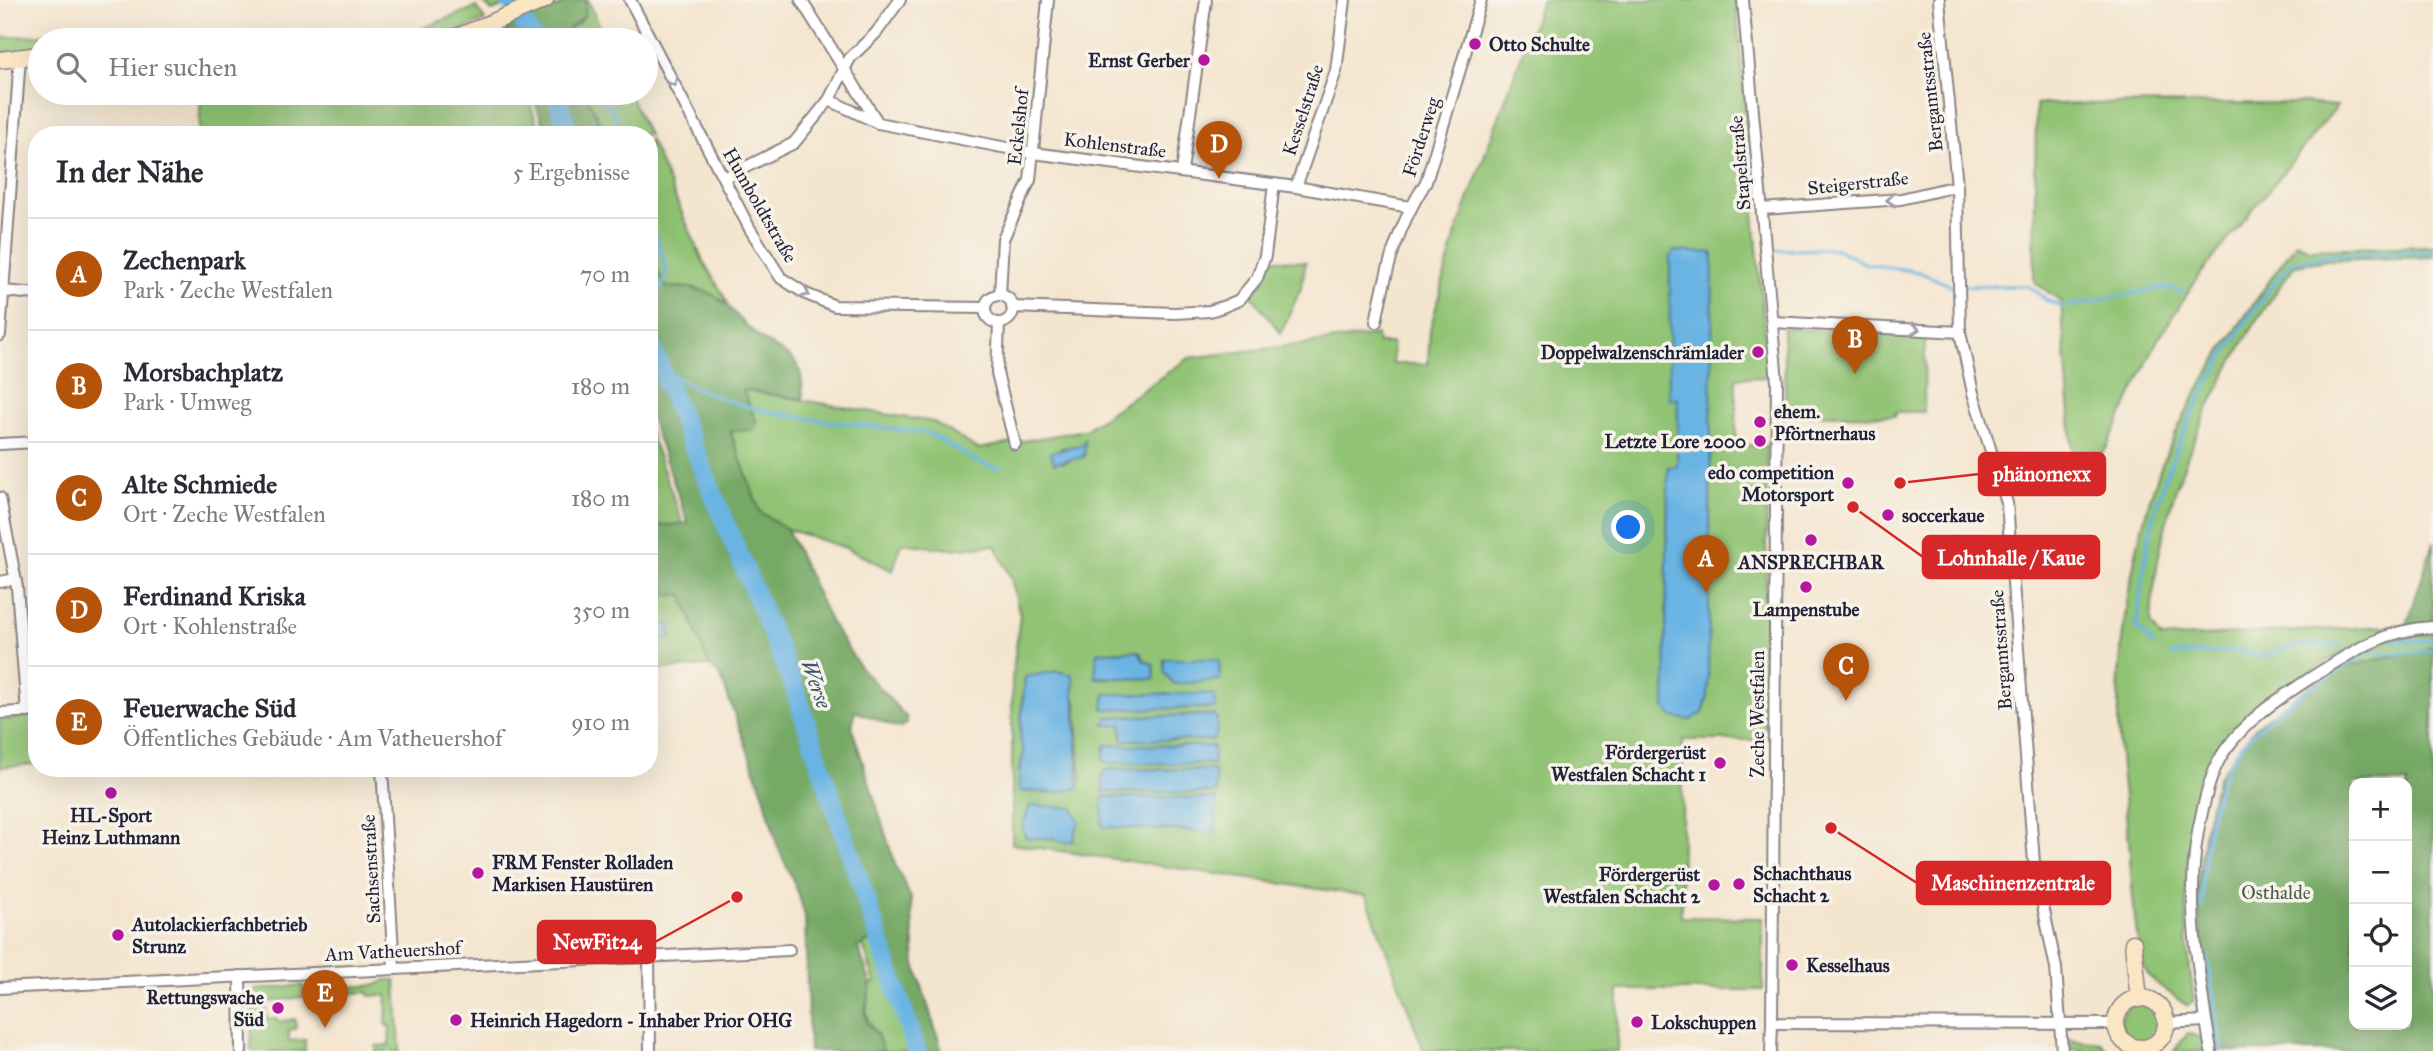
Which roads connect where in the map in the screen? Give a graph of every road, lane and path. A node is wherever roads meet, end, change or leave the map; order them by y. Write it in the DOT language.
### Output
graph roads {
  1 [pos="630,0"];
  2 [pos="801,0"];
  3 [pos="900,0"];
  4 [pos="1048,0"];
  5 [pos="1206,0"];
  6 [pos="1345,0"];
  7 [pos="1482,0"];
  8 [pos="1742,0"];
  9 [pos="1940,0"];
  10 [pos="538,3"];
  11 [pos="478,28"];
  12 [pos="645,28"];
  13 [pos="658,53"];
  14 [pos="28,56"];
  15 [pos="20,57"];
  16 [pos="0,60"];
  17 [pos="845,70"];
  18 [pos="829,100"];
  19 [pos="878,123"];
  20 [pos="1033,153"];
  21 [pos="1182,171"];
  22 [pos="724,178"];
  23 [pos="1275,184"];
  24 [pos="1957,186"];
  25 [pos="1296,187"];
  26 [pos="1410,208"];
  27 [pos="1762,209"];
  28 [pos="3,291"];
  29 [pos="28,292"];
  30 [pos="1000,295"];
  31 [pos="1013,307"];
  32 [pos="985,308"];
  33 [pos="1376,322"];
  34 [pos="999,323"];
  35 [pos="1773,323"];
  36 [pos="1960,332"];
  37 [pos="0,335"];
  38 [pos="28,442"];
  39 [pos="0,444"];
  40 [pos="1015,444"];
  41 [pos="0,498"];
  42 [pos="15,579"];
  43 [pos="0,582"];
  44 [pos="2433,627"];
  45 [pos="28,680"];
  46 [pos="28,711"];
  47 [pos="0,713"];
  48 [pos="383,777"];
  49 [pos="2133,943"];
  50 [pos="789,950"];
  51 [pos="649,955"];
  52 [pos="394,968"];
  53 [pos="240,976"];
  54 [pos="0,988"];
  55 [pos="2139,999"];
  56 [pos="2206,1021"];
  57 [pos="1772,1023"];
  58 [pos="2061,1023"];
  59 [pos="2166,1023"];
  60 [pos="2116,1024"];
  61 [pos="2143,1049"];
  62 [pos="241,1051"];
  63 [pos="650,1051"];
  64 [pos="1771,1051"];
  65 [pos="2062,1051"];
  66 [pos="2211,1051"];
  1 -- 12 [label="street, Humboldtstraße, one-way"];
  2 -- 17 [label="street"];
  3 -- 17 [label="street"];
  4 -- 20 [label="street, Eckelshof"];
  5 -- 21 [label="street"];
  6 -- 25 [label="street, Kesselstraße"];
  7 -- 26 [label="street, Förderweg"];
  8 -- 27 [label="street, Stapelstraße"];
  9 -- 24 [label="street, Bergamtsstraße"];
  10 -- 11 [label="street"];
  13 -- 22 [label="street, Humboldtstraße, one-way"];
  14 -- 15 [label="street"];
  15 -- 16 [label="street"];
  15 -- 28 [label="street"];
  17 -- 18 [label="street"];
  17 -- 19 [label="street"];
  18 -- 19 [label="street, Kohlenstraße"];
  18 -- 22 [label="street"];
  19 -- 20 [label="street, Kohlenstraße"];
  20 -- 21 [label="street, Kohlenstraße"];
  20 -- 30 [label="street, Eckelshof"];
  21 -- 23 [label="street, Kohlenstraße"];
  22 -- 32 [label="street, Humboldtstraße, one-way"];
  23 -- 25 [label="street, Kohlenstraße"];
  23 -- 31 [label="street"];
  24 -- 27 [label="street, Steigerstraße, one-way"];
  24 -- 36 [label="street, Bergamtsstraße"];
  25 -- 26 [label="street, Kohlenstraße"];
  26 -- 33 [label="street, Förderweg"];
  27 -- 35 [label="street, Stapelstraße"];
  28 -- 29 [label="street"];
  28 -- 37 [label="street"];
  30 -- 31 [label="street"];
  30 -- 32 [label="street"];
  31 -- 34 [label="street"];
  32 -- 34 [label="street"];
  34 -- 40 [label="street"];
  35 -- 36 [label="street, one-way"];
  35 -- 57 [label="street, Zeche Westfalen"];
  36 -- 58 [label="street, Bergamtsstraße"];
  38 -- 39 [label="street"];
  41 -- 42 [label="street"];
  42 -- 43 [label="street"];
  42 -- 45 [label="street"];
  44 -- 56 [label="street"];
  46 -- 47 [label="street"];
  48 -- 52 [label="street, Sachsenstraße"];
  49 -- 55 [label="street"];
  50 -- 51 [label="street, Am Vatheuershof"];
  51 -- 52 [label="street, Am Vatheuershof"];
  51 -- 63 [label="street"];
  52 -- 53 [label="street, Am Vatheuershof"];
  53 -- 54 [label="street, Am Vatheuershof"];
  53 -- 62 [label="street"];
  55 -- 59 [label="street"];
  55 -- 60 [label="street"];
  56 -- 59 [label="street"];
  56 -- 66 [label="street"];
  57 -- 58 [label="street"];
  57 -- 64 [label="street, Zeche Westfalen"];
  58 -- 60 [label="street"];
  58 -- 65 [label="street, Bergamtsstraße"];
  59 -- 61 [label="street"];
  60 -- 61 [label="street"];
}
